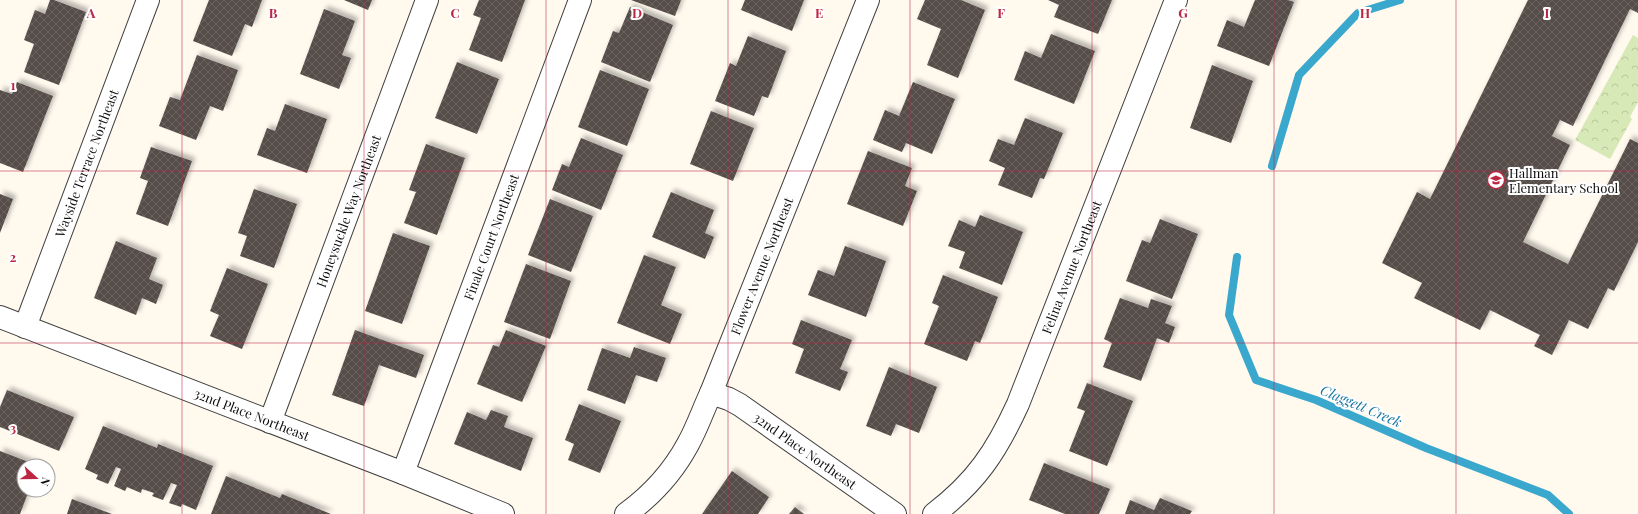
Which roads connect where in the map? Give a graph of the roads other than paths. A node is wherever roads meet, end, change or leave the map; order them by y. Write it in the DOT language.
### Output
graph roads {
  1 [pos="148,0"];
  2 [pos="427,0"];
  3 [pos="580,0"];
  4 [pos="868,0"];
  5 [pos="1176,0"];
  6 [pos="0,317"];
  7 [pos="25,327"];
  8 [pos="711,393"];
  9 [pos="270,422"];
  10 [pos="403,473"];
  11 [pos="503,514"];
  12 [pos="626,514"];
  13 [pos="895,514"];
  14 [pos="934,514"];
  1 -- 7 [label="street, Wayside Terrace Northeast"];
  2 -- 9 [label="street, Honeysuckle Way Northeast"];
  3 -- 10 [label="street, Finale Court Northeast"];
  4 -- 8 [label="street, Flower Avenue Northeast"];
  5 -- 14 [label="street, Felina Avenue Northeast"];
  6 -- 7 [label="street, 32nd Place Northeast"];
  7 -- 9 [label="street, 32nd Place Northeast"];
  8 -- 12 [label="street, Flower Avenue Northeast"];
  8 -- 13 [label="street, 32nd Place Northeast"];
  9 -- 10 [label="street, 32nd Place Northeast"];
  10 -- 11 [label="street, 32nd Place Northeast"];
}
